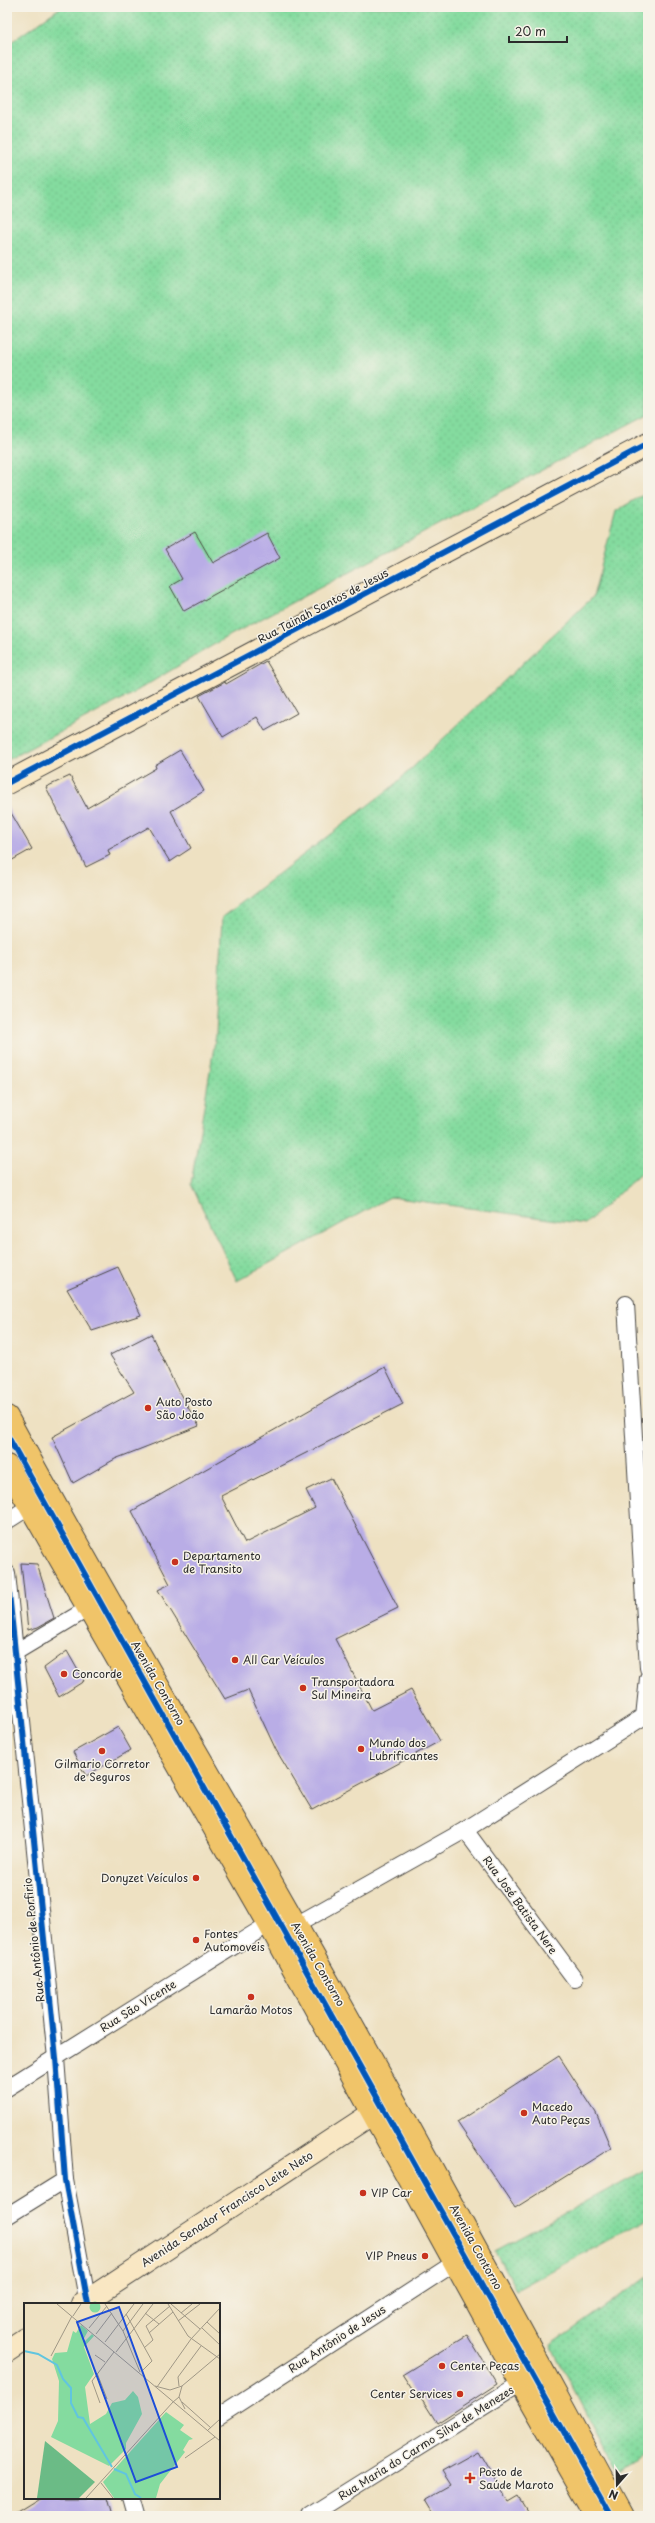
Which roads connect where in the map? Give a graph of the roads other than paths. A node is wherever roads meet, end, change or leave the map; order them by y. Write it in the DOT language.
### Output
graph roads {
  1 [pos="648,444"];
  2 [pos="7,783"];
  3 [pos="626,1304"];
  4 [pos="7,1418"];
  5 [pos="7,1466"];
  6 [pos="29,1508"];
  7 [pos="7,1521"];
  8 [pos="7,1573"];
  9 [pos="89,1608"];
  10 [pos="14,1654"];
  11 [pos="648,1668"];
  12 [pos="648,1678"];
  13 [pos="646,1715"];
  14 [pos="465,1830"];
  15 [pos="269,1924"];
  16 [pos="296,1925"];
  17 [pos="575,1979"];
  18 [pos="56,2058"];
  19 [pos="7,2088"];
  20 [pos="373,2114"];
  21 [pos="65,2180"];
  22 [pos="7,2216"];
  23 [pos="456,2262"];
  24 [pos="86,2303"];
  25 [pos="24,2340"];
  26 [pos="7,2351"];
  27 [pos="521,2383"];
  28 [pos="220,2415"];
  29 [pos="131,2499"];
  30 [pos="136,2516"];
  31 [pos="309,2516"];
  32 [pos="598,2516"];
  33 [pos="622,2516"];
  1 -- 2 [label="street, Rua Tainah Santos de Jesus"];
  3 -- 11 [label="street"];
  4 -- 16 [label="main road, Avenida Contorno"];
  5 -- 6 [label="main road, Avenida Contorno"];
  6 -- 7 [label="street"];
  6 -- 9 [label="main road, Avenida Contorno"];
  8 -- 10 [label="street, Rua Antônio de Porfirio"];
  9 -- 10 [label="street"];
  9 -- 15 [label="main road, Avenida Contorno"];
  10 -- 18 [label="street, Rua Antônio de Porfirio"];
  12 -- 13 [label="street"];
  13 -- 14 [label="street"];
  14 -- 16 [label="street"];
  14 -- 17 [label="street, Rua José Batista Nere"];
  15 -- 18 [label="street, Rua São Vicente"];
  15 -- 20 [label="main road, Avenida Contorno"];
  16 -- 33 [label="main road, Avenida Contorno"];
  18 -- 19 [label="street, Rua São Vicente"];
  18 -- 21 [label="street, Rua Antônio de Porfirio"];
  20 -- 23 [label="main road, Avenida Contorno"];
  20 -- 24 [label="street, Avenida Senador Francisco Leite Neto"];
  21 -- 22 [label="street"];
  21 -- 24 [label="street, Rua Antônio de Porfirio"];
  23 -- 27 [label="main road, Avenida Contorno"];
  23 -- 28 [label="street, Rua Antônio de Jesus"];
  25 -- 26 [label="street"];
  27 -- 31 [label="street, Rua Maria do Carmo Silva de Menezes"];
  27 -- 32 [label="main road, Avenida Contorno"];
  29 -- 30 [label="street"];
}
